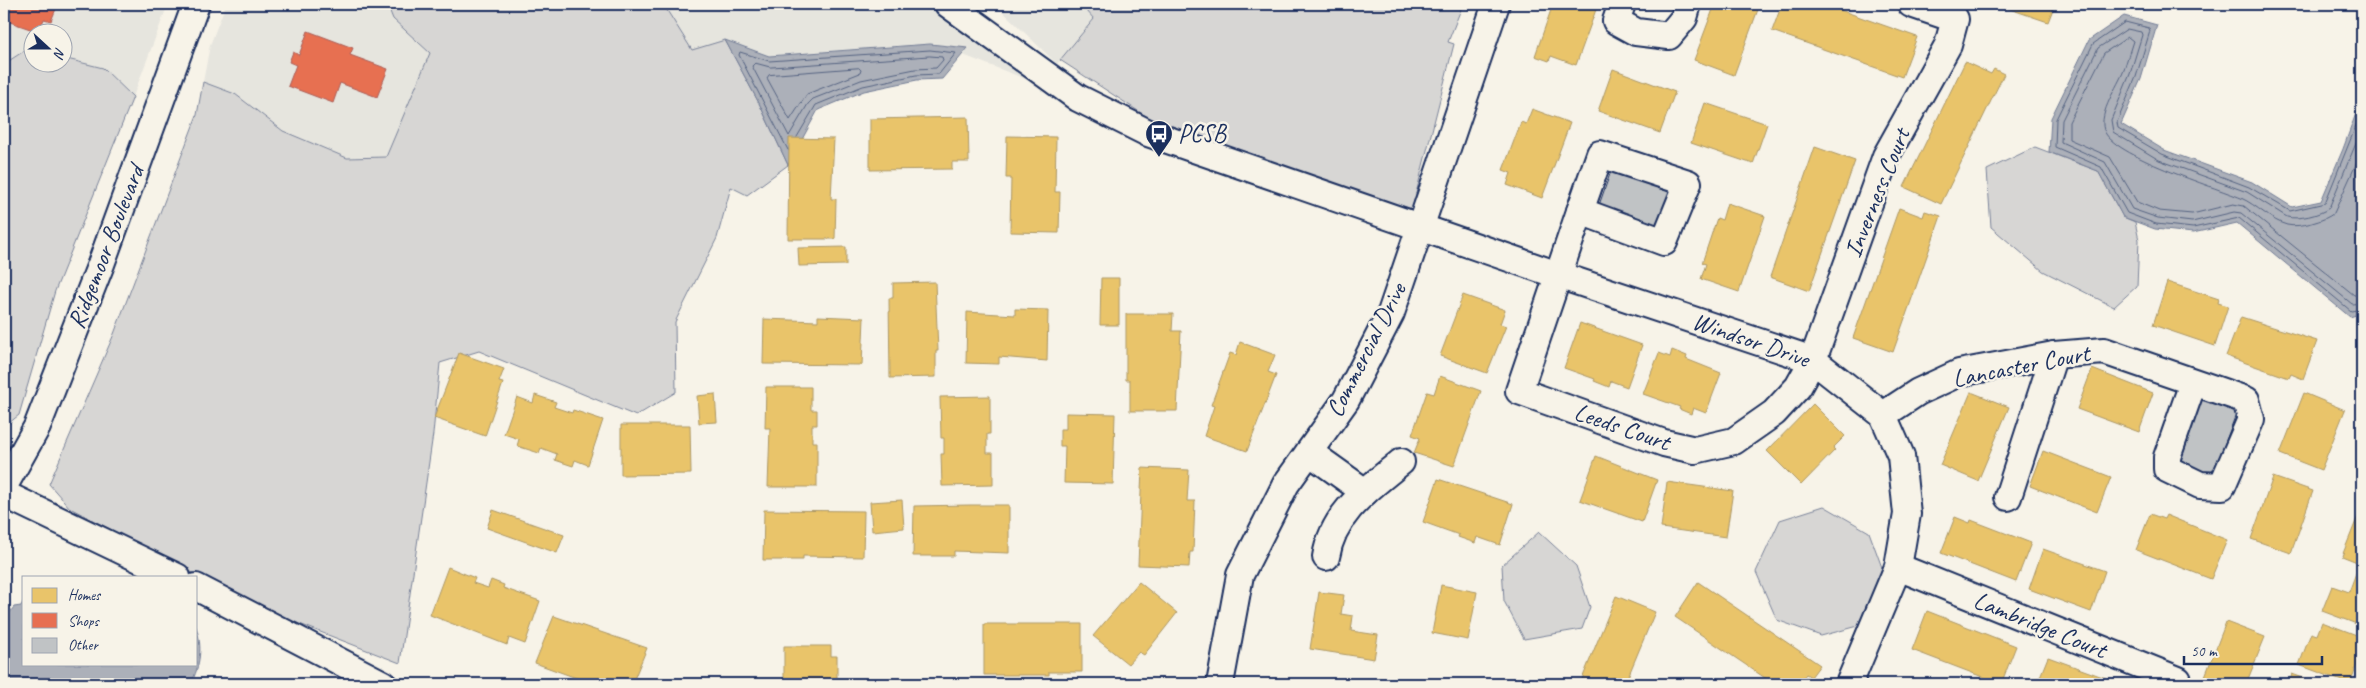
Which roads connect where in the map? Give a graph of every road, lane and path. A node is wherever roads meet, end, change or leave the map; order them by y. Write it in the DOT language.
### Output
graph roads {
  1 [pos="196,4"];
  2 [pos="948,4"];
  3 [pos="1496,4"];
  4 [pos="1622,4"];
  5 [pos="1688,4"];
  6 [pos="1911,4"];
  7 [pos="1580,211"];
  8 [pos="1421,227"];
  9 [pos="1558,275"];
  10 [pos="2054,355"];
  11 [pos="1813,360"];
  12 [pos="2193,383"];
  13 [pos="1883,415"];
  14 [pos="1309,452"];
  15 [pos="1401,462"];
  16 [pos="4,486"];
  17 [pos="1365,492"];
  18 [pos="4,494"];
  19 [pos="2008,497"];
  20 [pos="1326,557"];
  21 [pos="1898,568"];
  22 [pos="175,576"];
  23 [pos="198,588"];
  24 [pos="383,684"];
  25 [pos="1220,684"];
  26 [pos="1848,684"];
  27 [pos="2176,684"];
  1 -- 16 [label="street, Ridgemoor Boulevard"];
  2 -- 8 [label="street, Windsor Drive"];
  3 -- 8 [label="street, Commercial Drive"];
  4 -- 5 [label="street"];
  6 -- 11 [label="street, Inverness Court"];
  7 -- 9 [label="street"];
  8 -- 9 [label="street, Windsor Drive"];
  8 -- 14 [label="street, Commercial Drive"];
  9 -- 11 [label="street, Windsor Drive"];
  9 -- 11 [label="street, Leeds Court"];
  10 -- 12 [label="street, Lancaster Court"];
  10 -- 13 [label="street, Lancaster Court"];
  10 -- 19 [label="street"];
  11 -- 13 [label="street, Windsor Drive"];
  13 -- 21 [label="street, Windsor Drive"];
  14 -- 17 [label="street"];
  14 -- 25 [label="street, Commercial Drive"];
  15 -- 17 [label="street"];
  17 -- 20 [label="street"];
  18 -- 22 [label="street"];
  21 -- 26 [label="street, Windsor Drive"];
  21 -- 27 [label="street, Lambridge Court"];
  23 -- 24 [label="street"];
}
